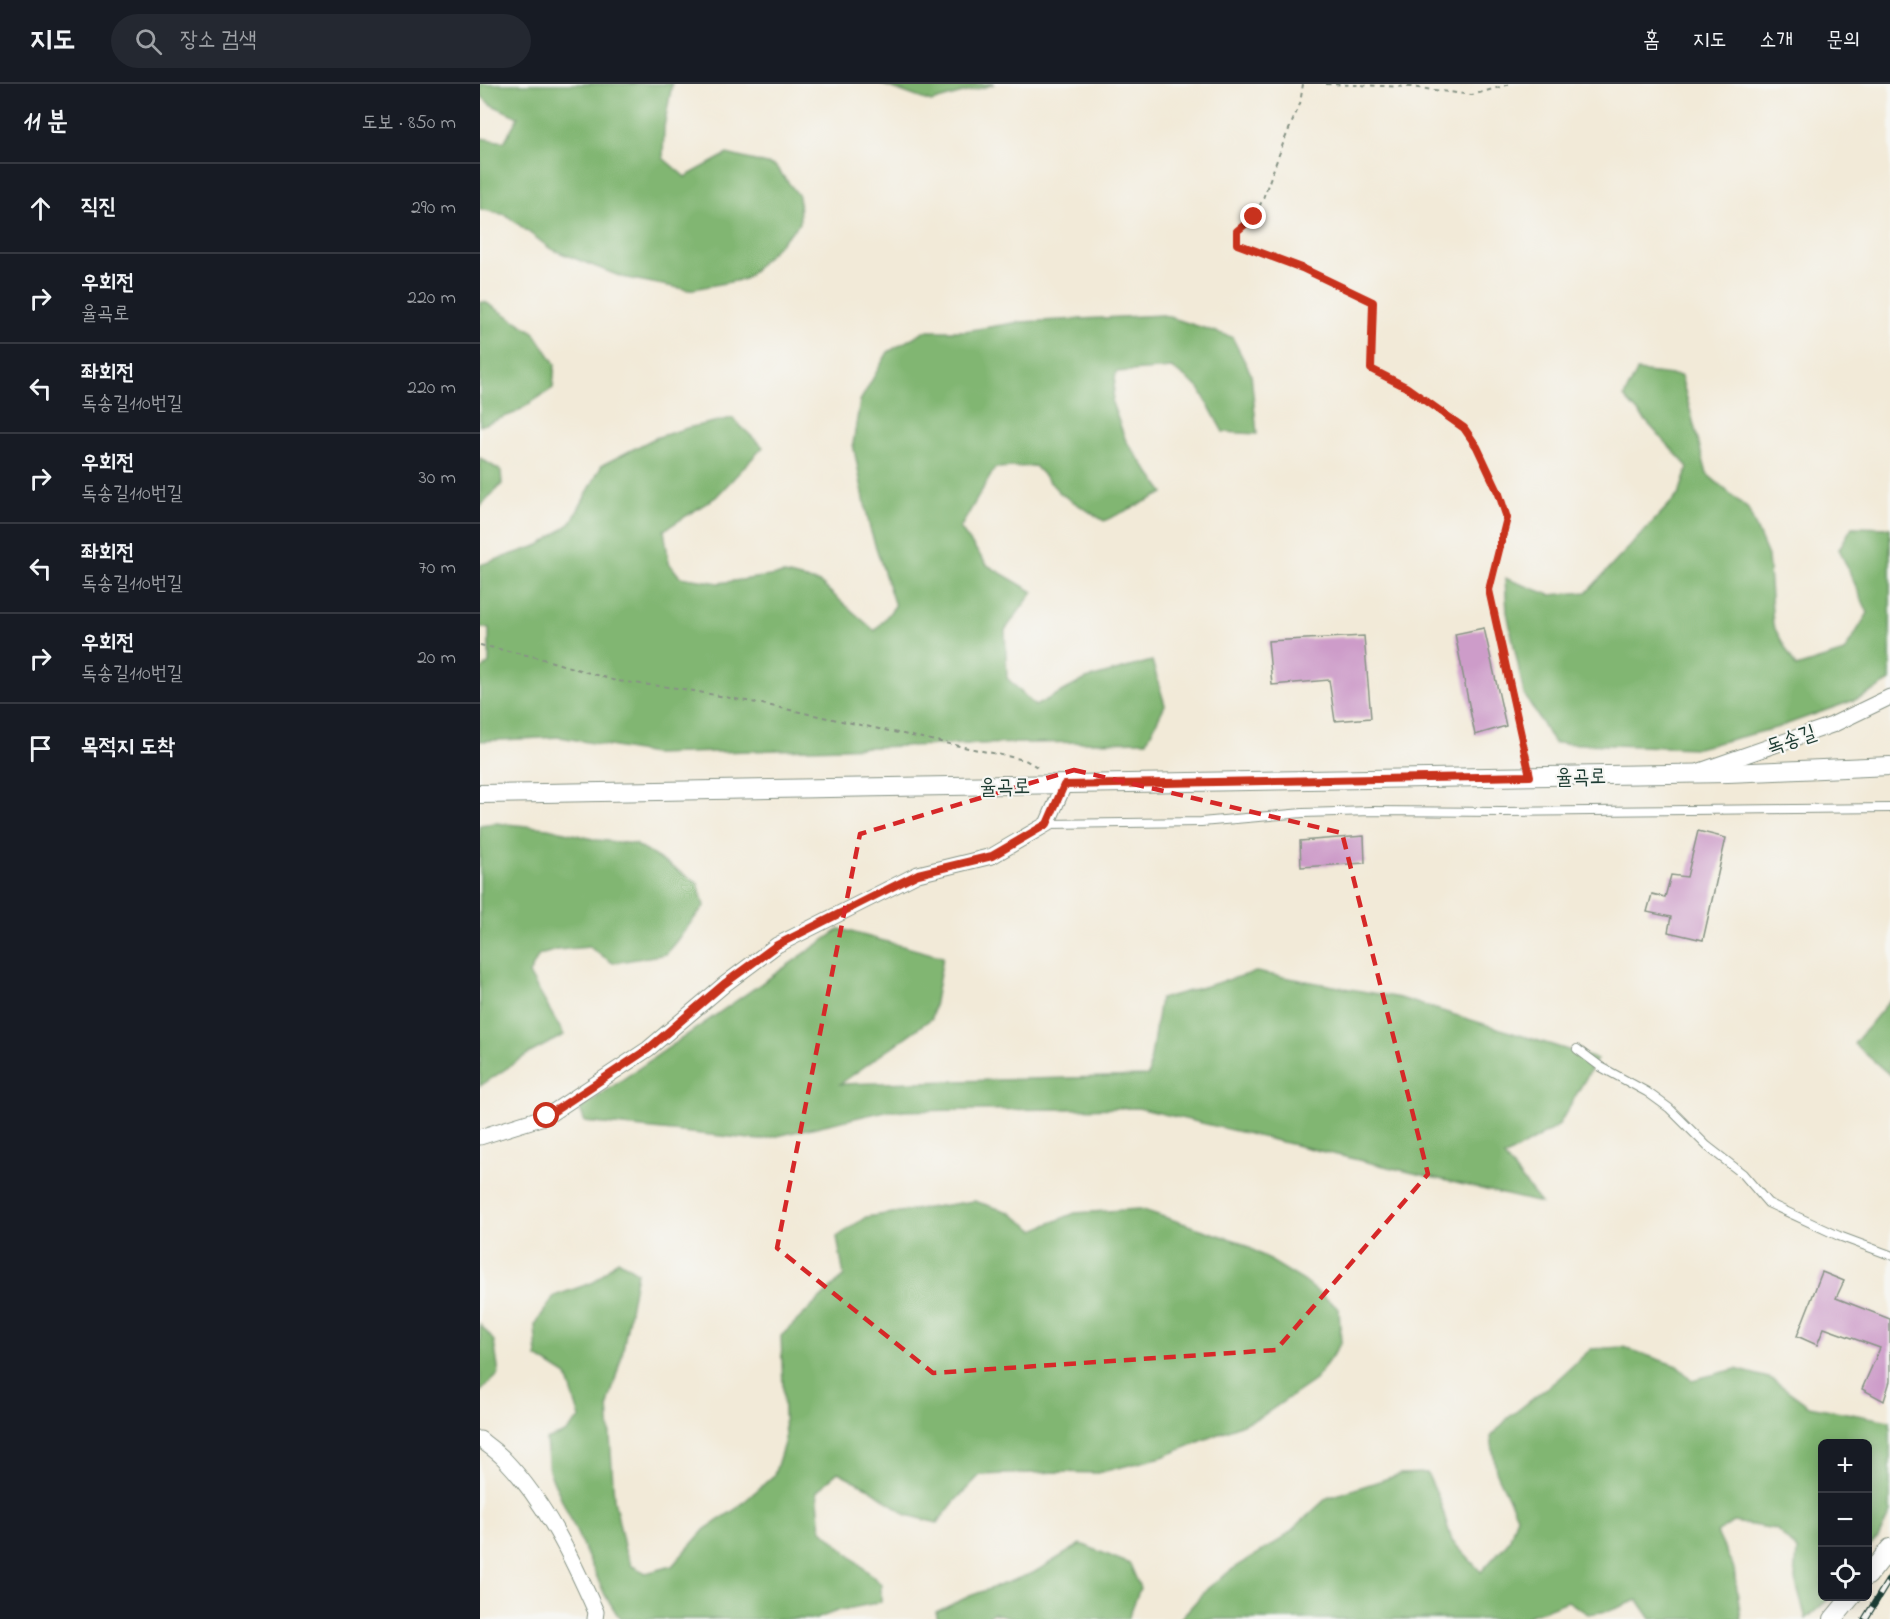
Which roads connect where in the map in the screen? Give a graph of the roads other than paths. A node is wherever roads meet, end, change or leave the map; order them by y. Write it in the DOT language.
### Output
graph roads {
  1 [pos="1890,697"];
  2 [pos="1890,766"];
  3 [pos="1690,774"];
  4 [pos="1064,785"];
  5 [pos="480,794"];
  6 [pos="1890,808"];
  7 [pos="1047,824"];
  8 [pos="1577,1049"];
  9 [pos="480,1137"];
  10 [pos="1890,1255"];
  11 [pos="480,1439"];
  12 [pos="1890,1548"];
  13 [pos="1872,1571"];
  14 [pos="1847,1601"];
  15 [pos="595,1619"];
  16 [pos="1833,1619"];
  1 -- 3 [label="street, 독송길"];
  2 -- 3 [label="street, 율곡로"];
  3 -- 4 [label="street, 율곡로"];
  4 -- 5 [label="street, 율곡로"];
  4 -- 7 [label="street"];
  6 -- 7 [label="lane"];
  7 -- 9 [label="street"];
  8 -- 10 [label="lane"];
  11 -- 15 [label="street"];
  12 -- 13 [label="street"];
  14 -- 16 [label="street"];
}
